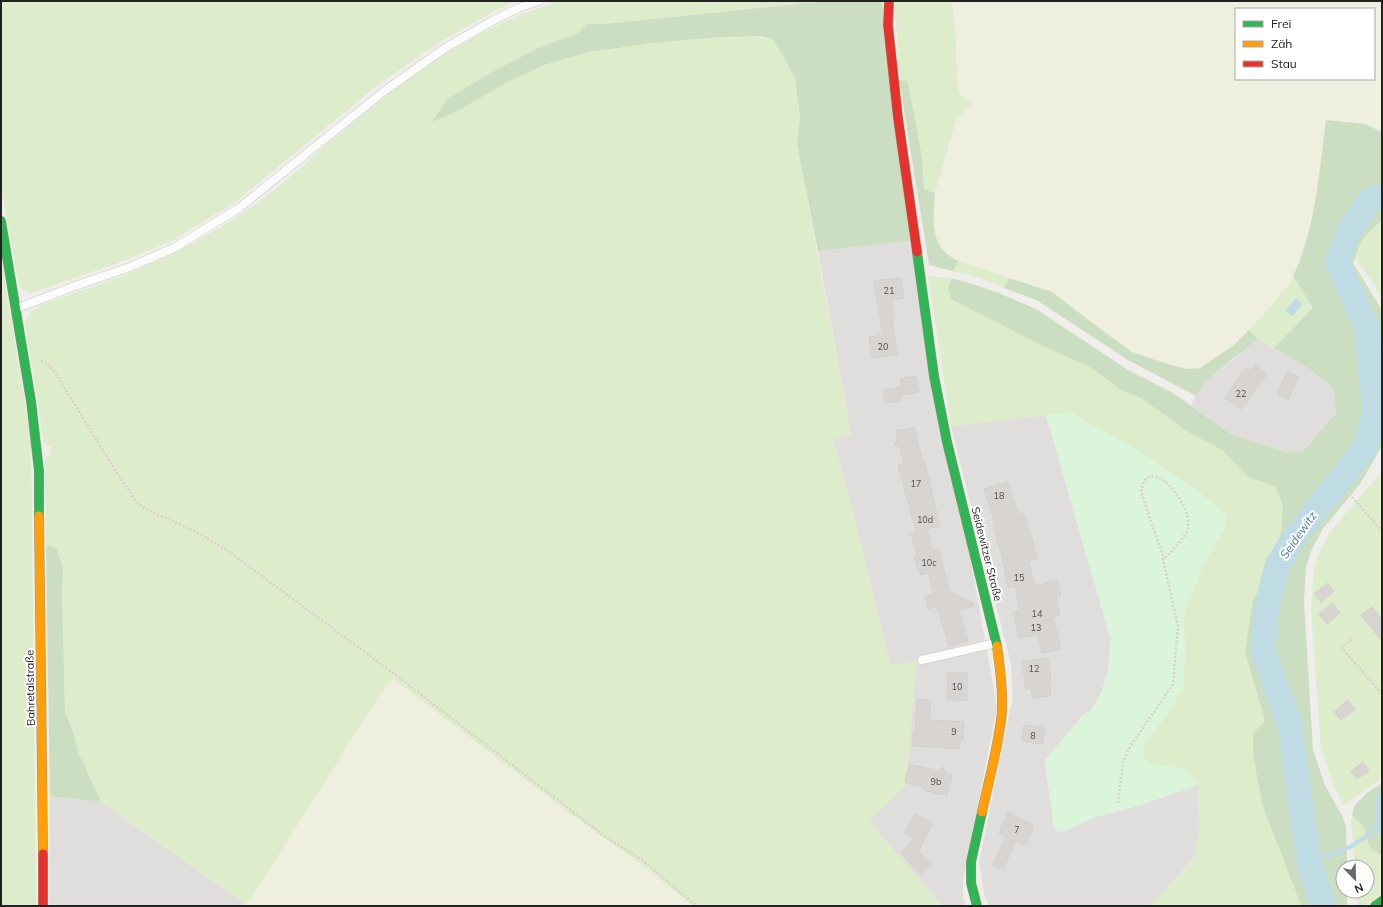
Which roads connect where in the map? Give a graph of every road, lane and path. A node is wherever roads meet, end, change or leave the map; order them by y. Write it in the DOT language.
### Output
graph roads {
  1 [pos="539,1"];
  2 [pos="888,1"];
  3 [pos="1,221"];
  4 [pos="15,310"];
  5 [pos="23,359"];
  6 [pos="1352,497"];
  7 [pos="1382,531"];
  8 [pos="1163,560"];
  9 [pos="1352,639"];
  10 [pos="996,643"];
  11 [pos="922,660"];
  12 [pos="1382,694"];
  13 [pos="1118,803"];
  14 [pos="1382,901"];
  15 [pos="43,906"];
  16 [pos="697,906"];
  17 [pos="977,906"];
  18 [pos="1375,906"];
  1 -- 4 [label="lane"];
  2 -- 10 [label="street, Seidewitzer Straße"];
  3 -- 4 [label="street, Bahretalstraße"];
  4 -- 5 [label="street, Bahretalstraße"];
  5 -- 15 [label="street, Bahretalstraße"];
  5 -- 16 [label="path"];
  6 -- 7 [label="path"];
  8 -- 8 [label="path"];
  8 -- 13 [label="path"];
  9 -- 12 [label="path"];
  10 -- 11 [label="lane"];
  10 -- 17 [label="street, Seidewitzer Straße"];
  14 -- 18 [label="street"];
}
